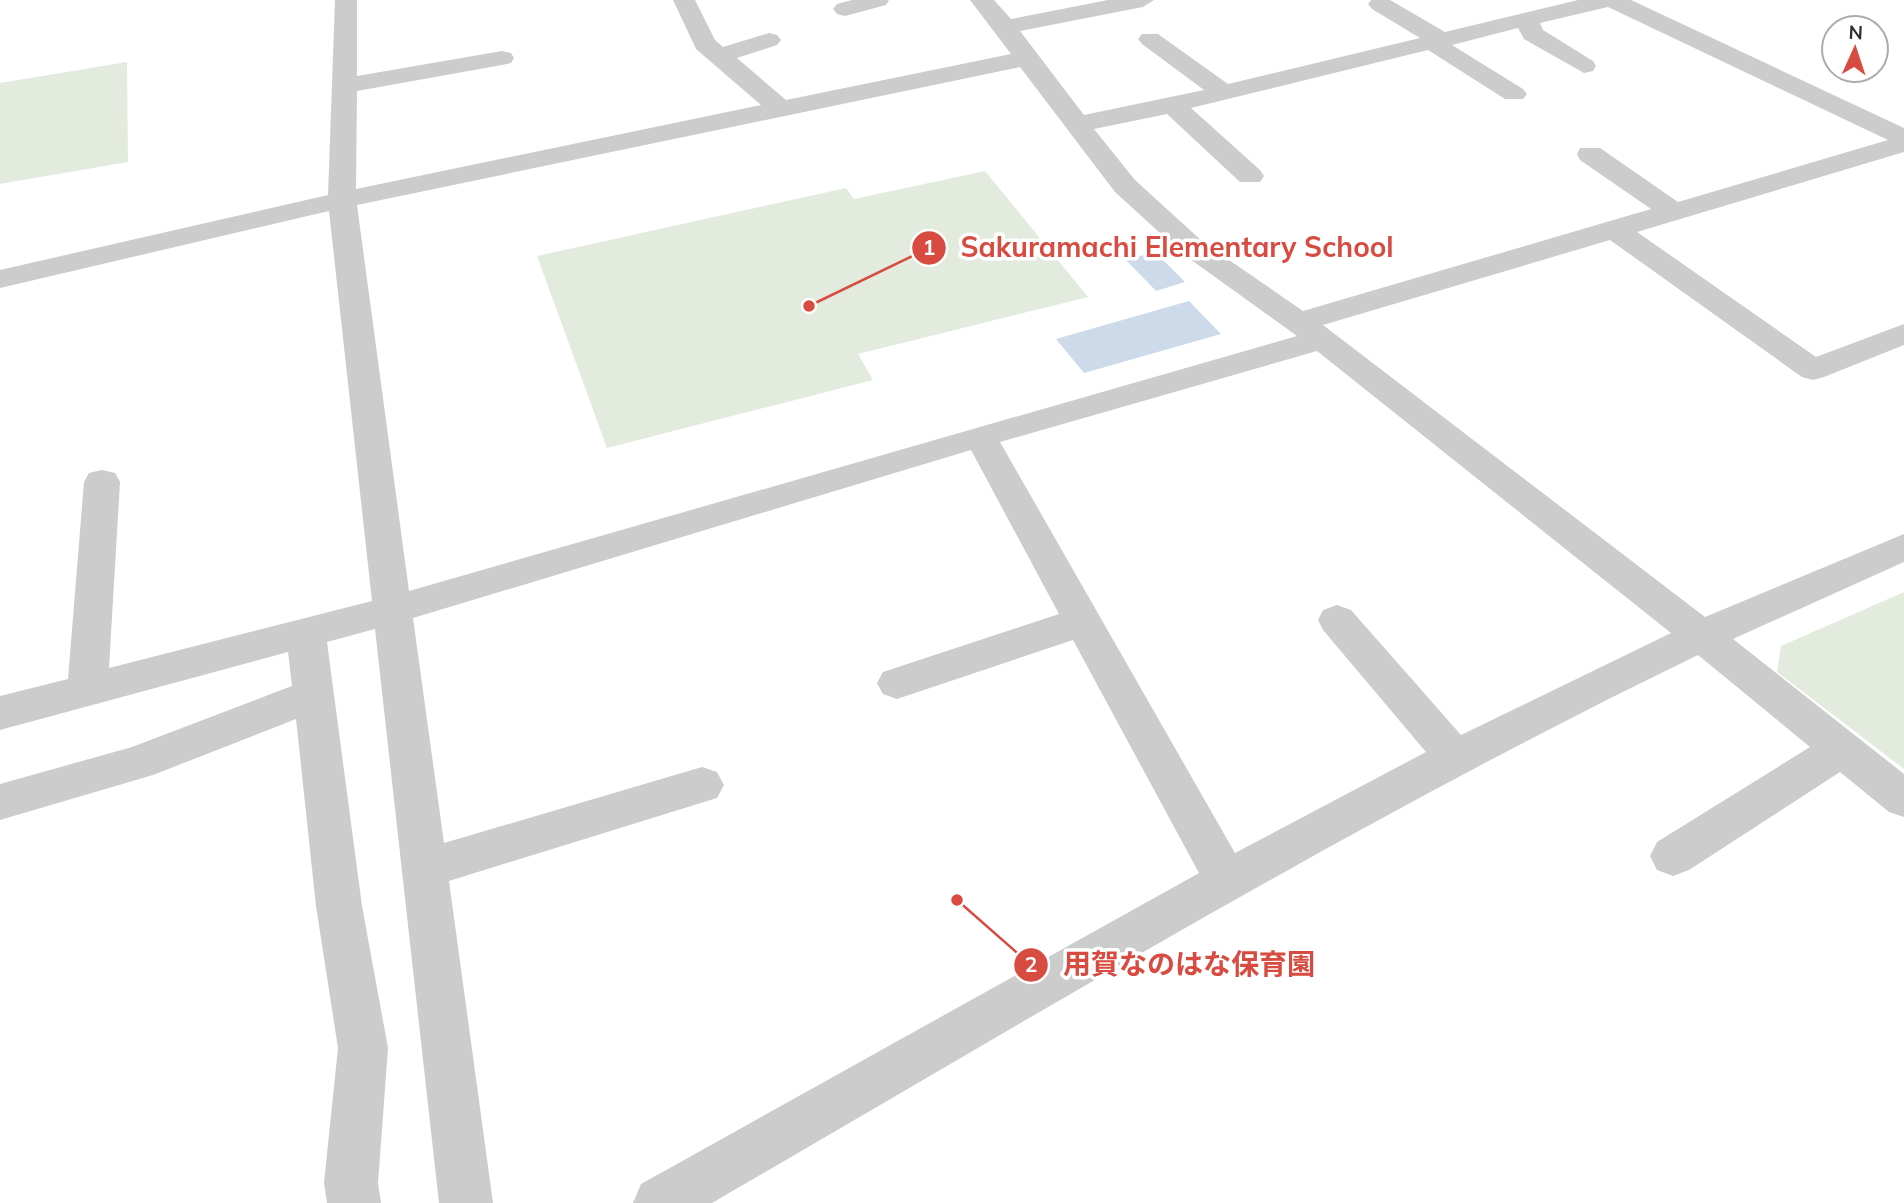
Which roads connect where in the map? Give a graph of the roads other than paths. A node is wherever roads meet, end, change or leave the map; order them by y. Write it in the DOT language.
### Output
graph roads {
  1 [pos="346,0"];
  2 [pos="684,0"];
  3 [pos="878,0"];
  4 [pos="981,0"];
  5 [pos="1143,0"];
  6 [pos="1607,0"];
  7 [pos="1613,0"];
  8 [pos="1380,4"];
  9 [pos="845,9"];
  10 [pos="1527,19"];
  11 [pos="1006,27"];
  12 [pos="1150,39"];
  13 [pos="769,40"];
  14 [pos="1436,41"];
  15 [pos="719,56"];
  16 [pos="502,58"];
  17 [pos="1026,58"];
  18 [pos="1584,66"];
  19 [pos="344,86"];
  20 [pos="1223,92"];
  21 [pos="1514,94"];
  22 [pos="1172,105"];
  23 [pos="779,107"];
  24 [pos="1078,124"];
  25 [pos="1904,138"];
  26 [pos="1904,144"];
  27 [pos="1590,154"];
  28 [pos="1250,176"];
  29 [pos="342,200"];
  30 [pos="1674,212"];
  31 [pos="1615,229"];
  32 [pos="0,279"];
  33 [pos="1310,331"];
  34 [pos="1904,334"];
  35 [pos="979,436"];
  36 [pos="102,482"];
  37 [pos="1904,547"];
  38 [pos="393,610"];
  39 [pos="1336,620"];
  40 [pos="1083,621"];
  41 [pos="306,633"];
  42 [pos="1702,636"];
  43 [pos="897,683"];
  44 [pos="88,688"];
  45 [pos="313,695"];
  46 [pos="0,713"];
  47 [pos="1840,750"];
  48 [pos="1454,755"];
  49 [pos="702,785"];
  50 [pos="1904,799"];
  51 [pos="0,802"];
  52 [pos="1672,856"];
  53 [pos="424,869"];
  54 [pos="1227,881"];
  55 [pos="354,1203"];
  56 [pos="466,1203"];
  57 [pos="660,1203"];
  1 -- 19 [label="street"];
  2 -- 15 [label="street"];
  3 -- 9 [label="street"];
  4 -- 11 [label="street"];
  5 -- 11 [label="street"];
  6 -- 10 [label="street"];
  7 -- 25 [label="street"];
  8 -- 14 [label="street"];
  10 -- 14 [label="street"];
  10 -- 18 [label="street"];
  11 -- 17 [label="street"];
  12 -- 20 [label="street"];
  13 -- 15 [label="street"];
  14 -- 20 [label="street"];
  14 -- 21 [label="street"];
  15 -- 23 [label="street"];
  16 -- 19 [label="street"];
  17 -- 23 [label="street"];
  17 -- 24 [label="street"];
  19 -- 29 [label="street"];
  20 -- 22 [label="street"];
  22 -- 24 [label="street"];
  22 -- 28 [label="street"];
  23 -- 29 [label="street"];
  24 -- 33 [label="street"];
  26 -- 30 [label="street"];
  27 -- 30 [label="street"];
  29 -- 32 [label="street"];
  29 -- 38 [label="street"];
  30 -- 31 [label="street"];
  31 -- 33 [label="street"];
  31 -- 34 [label="street"];
  33 -- 35 [label="street"];
  33 -- 42 [label="street"];
  35 -- 38 [label="street"];
  35 -- 40 [label="street"];
  36 -- 44 [label="street"];
  37 -- 42 [label="street"];
  38 -- 41 [label="street"];
  38 -- 53 [label="street"];
  39 -- 48 [label="street"];
  40 -- 43 [label="street"];
  40 -- 54 [label="street"];
  41 -- 44 [label="street"];
  41 -- 45 [label="street"];
  42 -- 47 [label="street"];
  42 -- 48 [label="street"];
  44 -- 46 [label="street"];
  45 -- 51 [label="street"];
  45 -- 55 [label="street"];
  47 -- 50 [label="street"];
  47 -- 52 [label="street"];
  48 -- 54 [label="street"];
  49 -- 53 [label="street"];
  53 -- 56 [label="street"];
  54 -- 57 [label="street"];
}
